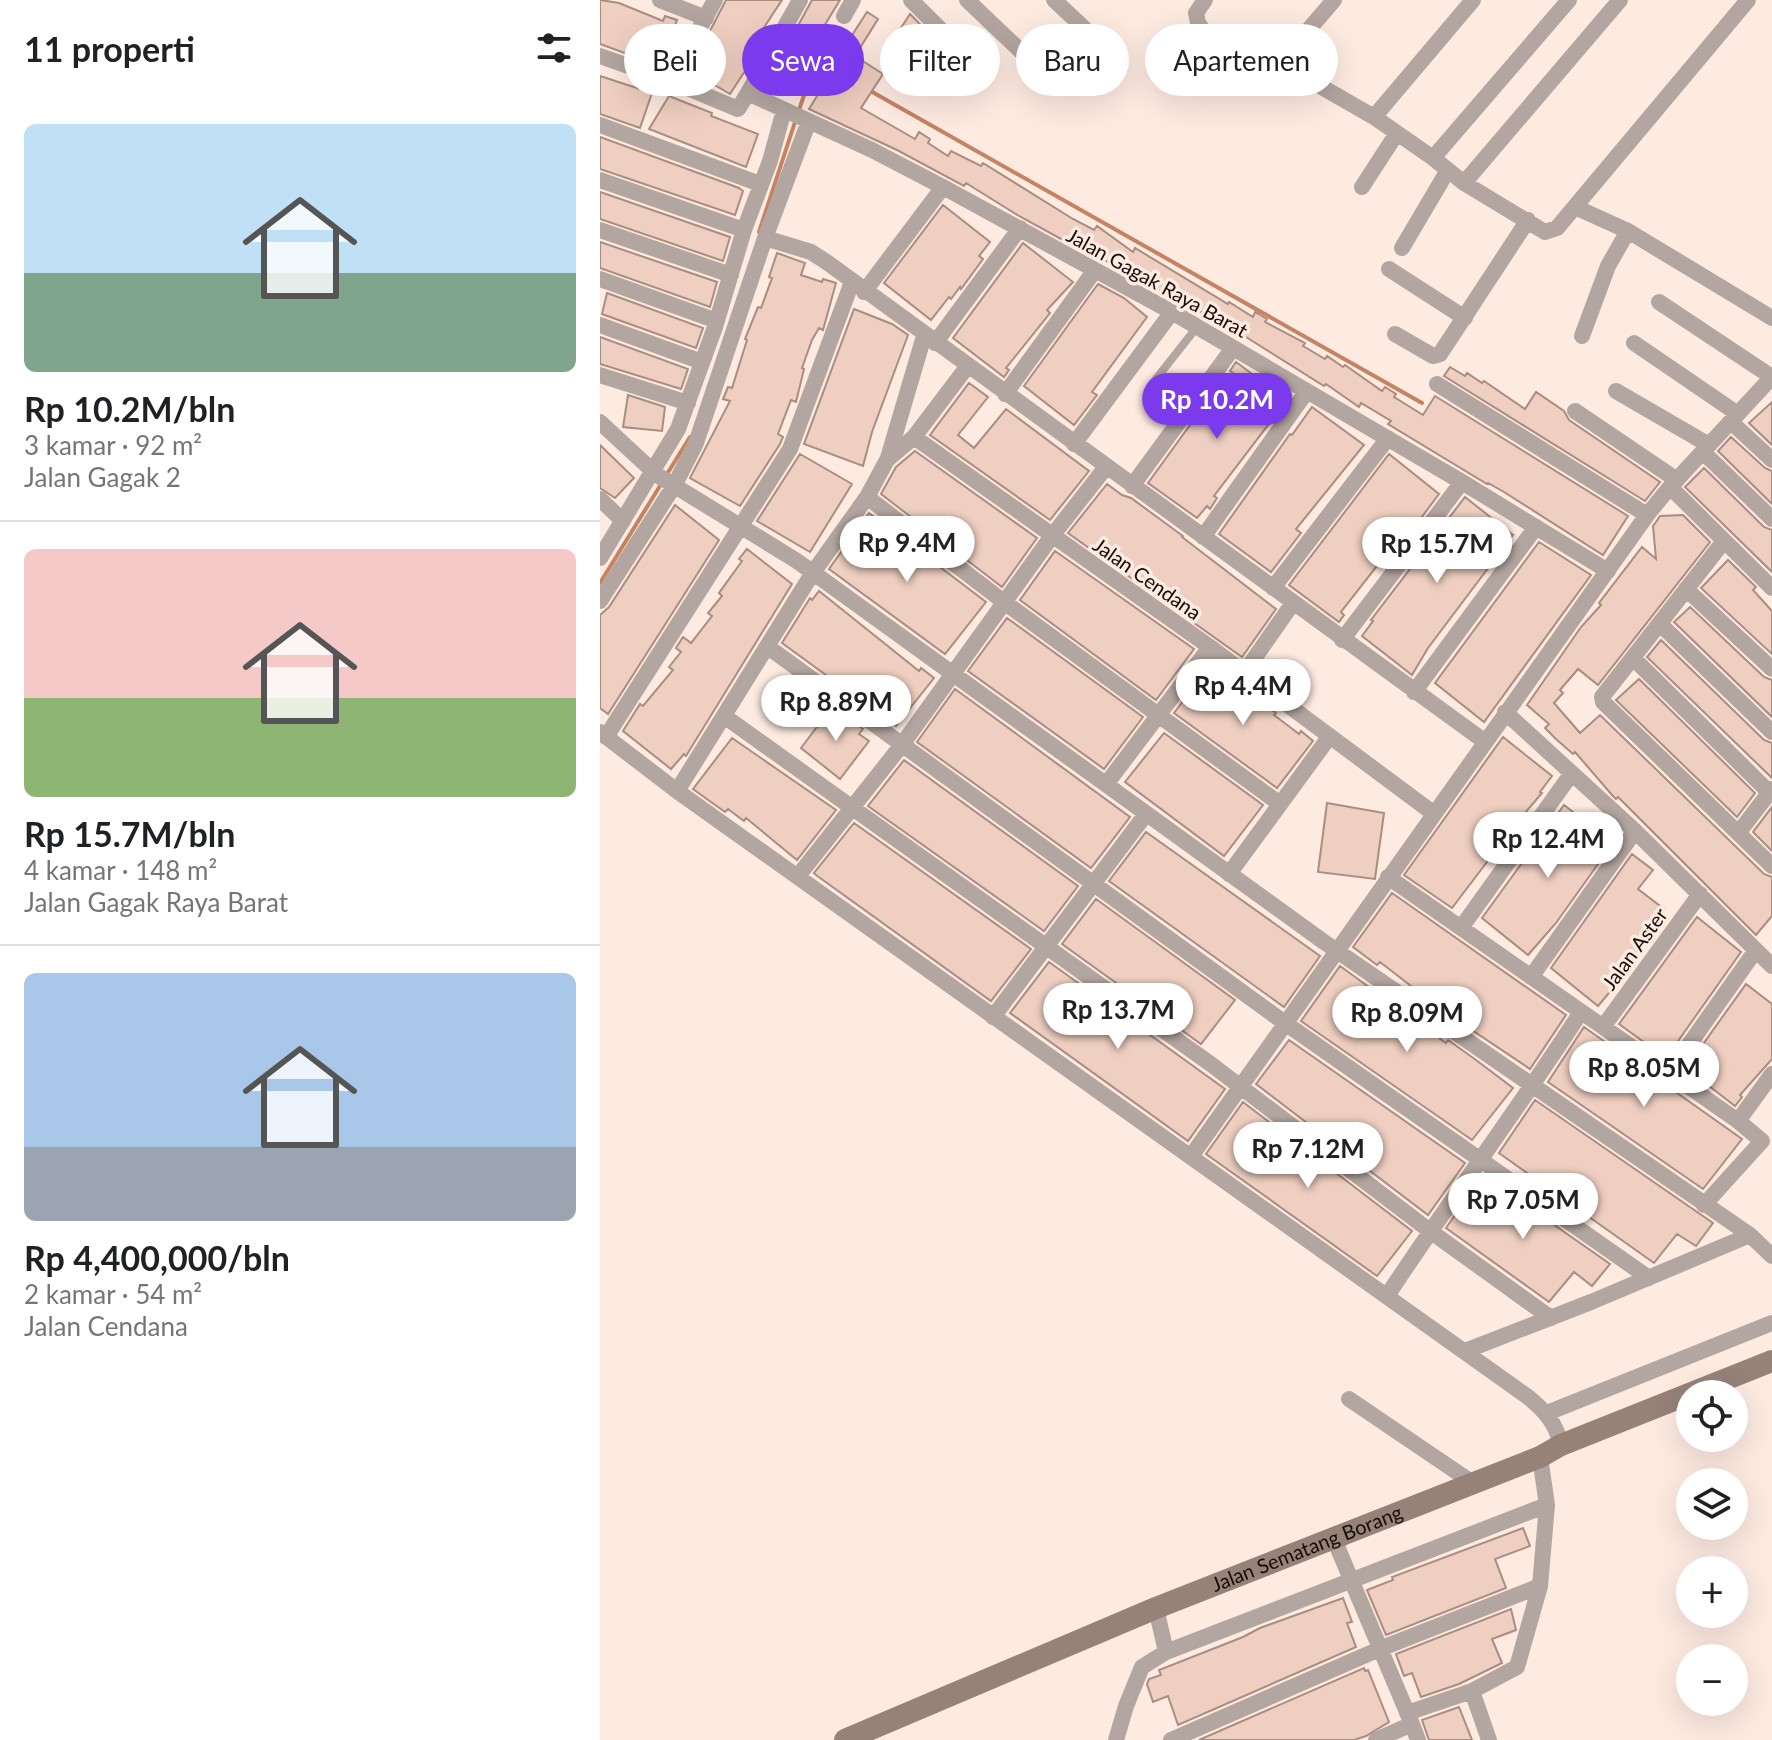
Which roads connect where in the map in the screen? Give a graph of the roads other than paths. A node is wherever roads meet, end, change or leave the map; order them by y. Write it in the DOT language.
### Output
graph roads {
  1 [pos="660,0"];
  2 [pos="715,0"];
  3 [pos="800,0"];
  4 [pos="853,0"];
  5 [pos="911,0"];
  6 [pos="967,0"];
  7 [pos="1054,0"];
  8 [pos="1205,0"];
  9 [pos="1334,0"];
  10 [pos="1473,0"];
  11 [pos="1569,0"];
  12 [pos="1620,0"];
  13 [pos="1748,0"];
  14 [pos="844,16"];
  15 [pos="706,18"];
  16 [pos="703,24"];
  17 [pos="787,24"];
  18 [pos="935,24"];
  19 [pos="1201,24"];
  20 [pos="1313,24"];
  21 [pos="600,56"];
  22 [pos="624,64"];
  23 [pos="707,96"];
  24 [pos="746,96"];
  25 [pos="755,96"];
  26 [pos="1337,96"];
  27 [pos="796,115"];
  28 [pos="1374,117"];
  29 [pos="600,125"];
  30 [pos="1397,133"];
  31 [pos="1433,158"];
  32 [pos="1448,170"];
  33 [pos="600,180"];
  34 [pos="1464,183"];
  35 [pos="760,184"];
  36 [pos="943,187"];
  37 [pos="1362,187"];
  38 [pos="1575,207"];
  39 [pos="1528,220"];
  40 [pos="1020,228"];
  41 [pos="600,230"];
  42 [pos="744,230"];
  43 [pos="1628,231"];
  44 [pos="765,238"];
  45 [pos="1402,248"];
  46 [pos="1389,269"];
  47 [pos="1095,270"];
  48 [pos="731,275"];
  49 [pos="600,279"];
  50 [pos="858,287"];
  51 [pos="1659,302"];
  52 [pos="1172,312"];
  53 [pos="1465,318"];
  54 [pos="1772,318"];
  55 [pos="717,321"];
  56 [pos="600,325"];
  57 [pos="1197,327"];
  58 [pos="1395,334"];
  59 [pos="1582,336"];
  60 [pos="930,340"];
  61 [pos="1634,343"];
  62 [pos="1233,348"];
  63 [pos="702,362"];
  64 [pos="967,367"];
  65 [pos="600,375"];
  66 [pos="1770,383"];
  67 [pos="1152,384"];
  68 [pos="1437,384"];
  69 [pos="1307,391"];
  70 [pos="1616,391"];
  71 [pos="1005,394"];
  72 [pos="688,403"];
  73 [pos="1575,411"];
  74 [pos="1734,418"];
  75 [pos="600,422"];
  76 [pos="914,437"];
  77 [pos="1388,438"];
  78 [pos="1074,444"];
  79 [pos="1706,448"];
  80 [pos="887,460"];
  81 [pos="1772,460"];
  82 [pos="1106,467"];
  83 [pos="664,478"];
  84 [pos="1462,482"];
  85 [pos="1673,483"];
  86 [pos="1132,486"];
  87 [pos="867,497"];
  88 [pos="600,499"];
  89 [pos="1647,515"];
  90 [pos="1772,519"];
  91 [pos="623,521"];
  92 [pos="739,525"];
  93 [pos="1536,527"];
  94 [pos="1052,536"];
  95 [pos="1203,537"];
  96 [pos="1724,541"];
  97 [pos="600,558"];
  98 [pos="1608,571"];
  99 [pos="812,574"];
  100 [pos="1273,588"];
  101 [pos="1772,588"];
  102 [pos="1686,589"];
  103 [pos="600,601"];
  104 [pos="1004,602"];
  105 [pos="1293,603"];
  106 [pos="1660,624"];
  107 [pos="1342,640"];
  108 [pos="768,647"];
  109 [pos="1210,647"];
  110 [pos="1634,659"];
  111 [pos="1772,669"];
  112 [pos="1244,673"];
  113 [pos="954,675"];
  114 [pos="1414,692"];
  115 [pos="1505,712"];
  116 [pos="1159,713"];
  117 [pos="724,716"];
  118 [pos="1772,732"];
  119 [pos="603,734"];
  120 [pos="1330,736"];
  121 [pos="1484,741"];
  122 [pos="901,746"];
  123 [pos="1572,773"];
  124 [pos="1107,783"];
  125 [pos="677,791"];
  126 [pos="1771,791"];
  127 [pos="1280,804"];
  128 [pos="850,808"];
  129 [pos="1433,813"];
  130 [pos="1146,814"];
  131 [pos="1635,831"];
  132 [pos="1739,832"];
  133 [pos="1772,866"];
  134 [pos="1229,874"];
  135 [pos="798,876"];
  136 [pos="1388,877"];
  137 [pos="1092,883"];
  138 [pos="1700,894"];
  139 [pos="1461,928"];
  140 [pos="1044,947"];
  141 [pos="1756,950"];
  142 [pos="1336,951"];
  143 [pos="1772,966"];
  144 [pos="1531,977"];
  145 [pos="1581,1012"];
  146 [pos="993,1017"];
  147 [pos="1285,1023"];
  148 [pos="1603,1027"];
  149 [pos="1669,1073"];
  150 [pos="1772,1074"];
  151 [pos="1240,1086"];
  152 [pos="1533,1087"];
  153 [pos="1738,1121"];
  154 [pos="1767,1136"];
  155 [pos="1192,1155"];
  156 [pos="1480,1160"];
  157 [pos="1704,1205"];
  158 [pos="1430,1231"];
  159 [pos="1750,1235"];
  160 [pos="1772,1256"];
  161 [pos="1649,1278"];
  162 [pos="1387,1296"];
  163 [pos="1551,1318"];
  164 [pos="1772,1323"];
  165 [pos="1465,1351"];
  166 [pos="1772,1361"];
  167 [pos="1349,1399"];
  168 [pos="1547,1413"];
  169 [pos="1561,1445"];
  170 [pos="1541,1461"];
  171 [pos="1473,1483"];
  172 [pos="1546,1497"];
  173 [pos="1338,1544"];
  174 [pos="1350,1576"];
  175 [pos="1540,1586"];
  176 [pos="1158,1616"];
  177 [pos="1165,1648"];
  178 [pos="1382,1648"];
  179 [pos="1472,1691"];
  180 [pos="1412,1726"];
  181 [pos="845,1740"];
  182 [pos="1116,1740"];
  183 [pos="1171,1740"];
  184 [pos="1376,1740"];
  185 [pos="1489,1740"];
  1 -- 15 [label="street"];
  2 -- 15 [label="street"];
  3 -- 17 [label="street"];
  4 -- 14 [label="street"];
  5 -- 18 [label="street"];
  6 -- 7 [label="street"];
  8 -- 19 [label="street"];
  9 -- 20 [label="street"];
  10 -- 28 [label="street"];
  11 -- 31 [label="street"];
  12 -- 34 [label="street"];
  13 -- 38 [label="street"];
  15 -- 16 [label="street"];
  21 -- 22 [label="street"];
  23 -- 24 [label="street"];
  25 -- 27 [label="street, Jalan Gagak Raya Barat"];
  26 -- 28 [label="street"];
  27 -- 35 [label="street"];
  27 -- 36 [label="street, Jalan Gagak Raya Barat"];
  27 -- 44 [label="street"];
  28 -- 30 [label="street"];
  29 -- 35 [label="street"];
  30 -- 31 [label="street"];
  30 -- 37 [label="street"];
  31 -- 32 [label="street"];
  32 -- 34 [label="street"];
  32 -- 45 [label="street"];
  33 -- 42 [label="street"];
  34 -- 39 [label="street"];
  35 -- 42 [label="street"];
  36 -- 40 [label="street, Jalan Gagak Raya Barat"];
  36 -- 50 [label="street"];
  38 -- 39 [label="street"];
  38 -- 43 [label="street"];
  39 -- 53 [label="street"];
  40 -- 47 [label="street, Jalan Gagak Raya Barat"];
  40 -- 60 [label="street"];
  41 -- 48 [label="street"];
  42 -- 48 [label="street"];
  43 -- 54 [label="street"];
  43 -- 59 [label="street"];
  44 -- 50 [label="street"];
  44 -- 83 [label="street"];
  46 -- 53 [label="street"];
  47 -- 52 [label="street, Jalan Gagak Raya Barat"];
  47 -- 71 [label="street"];
  48 -- 55 [label="street"];
  49 -- 55 [label="street"];
  50 -- 60 [label="street"];
  50 -- 92 [label="street"];
  51 -- 66 [label="street"];
  52 -- 57 [label="street, Jalan Gagak Raya Barat"];
  52 -- 78 [label="street"];
  53 -- 58 [label="street"];
  55 -- 63 [label="street"];
  56 -- 63 [label="street"];
  57 -- 62 [label="street, Jalan Gagak Raya Barat"];
  57 -- 67 [label="lane"];
  60 -- 64 [label="street"];
  60 -- 80 [label="street"];
  61 -- 74 [label="street"];
  62 -- 69 [label="street, Jalan Gagak Raya Barat"];
  62 -- 86 [label="street"];
  63 -- 72 [label="street"];
  64 -- 71 [label="street"];
  64 -- 76 [label="street"];
  65 -- 72 [label="street"];
  66 -- 74 [label="street"];
  68 -- 89 [label="street"];
  69 -- 77 [label="street, Jalan Gagak Raya Barat"];
  69 -- 95 [label="street"];
  70 -- 79 [label="street"];
  71 -- 78 [label="street"];
  72 -- 83 [label="street"];
  73 -- 85 [label="street"];
  74 -- 79 [label="street"];
  74 -- 81 [label="street"];
  75 -- 83 [label="street"];
  76 -- 80 [label="street"];
  76 -- 94 [label="street, Jalan Cendana"];
  77 -- 84 [label="street, Jalan Gagak Raya Barat"];
  77 -- 100 [label="street"];
  78 -- 82 [label="street"];
  79 -- 85 [label="street"];
  79 -- 90 [label="street"];
  80 -- 87 [label="street"];
  82 -- 86 [label="street"];
  82 -- 94 [label="street"];
  83 -- 91 [label="street"];
  83 -- 92 [label="street"];
  83 -- 103 [label="street"];
  84 -- 93 [label="street, Jalan Gagak Raya Barat"];
  84 -- 107 [label="street"];
  85 -- 89 [label="street"];
  85 -- 96 [label="street"];
  86 -- 95 [label="street"];
  87 -- 99 [label="street"];
  87 -- 104 [label="street"];
  88 -- 91 [label="street"];
  89 -- 98 [label="street"];
  91 -- 97 [label="street"];
  92 -- 99 [label="street"];
  92 -- 119 [label="street"];
  93 -- 98 [label="street, Jalan Gagak Raya Barat"];
  93 -- 114 [label="street"];
  94 -- 104 [label="street"];
  94 -- 109 [label="street, Jalan Cendana"];
  95 -- 100 [label="street"];
  96 -- 101 [label="street"];
  96 -- 102 [label="street"];
  98 -- 115 [label="street"];
  99 -- 108 [label="street"];
  99 -- 113 [label="street"];
  100 -- 105 [label="street"];
  102 -- 106 [label="street"];
  102 -- 111 [label="street"];
  104 -- 113 [label="street"];
  104 -- 116 [label="street"];
  105 -- 107 [label="street"];
  105 -- 112 [label="street"];
  106 -- 110 [label="street"];
  106 -- 118 [label="street"];
  107 -- 114 [label="street"];
  108 -- 117 [label="street"];
  108 -- 122 [label="street"];
  109 -- 112 [label="street, Jalan Cendana"];
  109 -- 116 [label="street"];
  110 -- 126 [label="street"];
  110 -- 132 [label="street"];
  112 -- 120 [label="street, Jalan Cendana"];
  113 -- 122 [label="street"];
  113 -- 124 [label="street"];
  114 -- 121 [label="street"];
  115 -- 121 [label="street"];
  115 -- 123 [label="street"];
  116 -- 124 [label="street"];
  116 -- 127 [label="street"];
  117 -- 125 [label="street"];
  117 -- 128 [label="street"];
  119 -- 125 [label="street"];
  120 -- 127 [label="street"];
  120 -- 129 [label="street, Jalan Cendana"];
  121 -- 129 [label="street"];
  122 -- 128 [label="street"];
  122 -- 137 [label="street"];
  123 -- 131 [label="street"];
  123 -- 139 [label="street"];
  124 -- 130 [label="street"];
  125 -- 135 [label="street"];
  126 -- 132 [label="street"];
  127 -- 134 [label="street"];
  128 -- 135 [label="street"];
  128 -- 140 [label="street"];
  129 -- 136 [label="street"];
  130 -- 134 [label="street"];
  130 -- 137 [label="street"];
  131 -- 138 [label="street"];
  131 -- 144 [label="street"];
  132 -- 133 [label="street"];
  134 -- 142 [label="street"];
  135 -- 146 [label="street"];
  136 -- 139 [label="street"];
  136 -- 142 [label="street"];
  137 -- 140 [label="street"];
  137 -- 147 [label="street"];
  138 -- 141 [label="street"];
  138 -- 148 [label="street, Jalan Aster"];
  139 -- 144 [label="street"];
  140 -- 146 [label="street"];
  140 -- 151 [label="street"];
  141 -- 143 [label="street"];
  141 -- 149 [label="street"];
  142 -- 147 [label="street"];
  142 -- 152 [label="street"];
  144 -- 145 [label="street"];
  145 -- 148 [label="street"];
  145 -- 152 [label="street"];
  146 -- 155 [label="street"];
  147 -- 151 [label="street"];
  147 -- 156 [label="street"];
  148 -- 149 [label="street"];
  149 -- 153 [label="street"];
  150 -- 153 [label="street"];
  151 -- 155 [label="street"];
  151 -- 158 [label="street"];
  152 -- 156 [label="street"];
  152 -- 157 [label="street"];
  153 -- 154 [label="street"];
  154 -- 157 [label="street"];
  155 -- 162 [label="street"];
  156 -- 158 [label="street"];
  156 -- 161 [label="street"];
  157 -- 159 [label="street"];
  158 -- 162 [label="street"];
  158 -- 163 [label="street"];
  159 -- 160 [label="street"];
  159 -- 161 [label="street"];
  161 -- 163 [label="street"];
  162 -- 165 [label="street"];
  163 -- 165 [label="street"];
  164 -- 168 [label="street"];
  165 -- 168 [label="street"];
  166 -- 169 [label="street, Jalan Sematang Borang"];
  167 -- 171 [label="street"];
  168 -- 169 [label="street"];
  169 -- 170 [label="street, Jalan Sematang Borang"];
  170 -- 171 [label="street, Jalan Sematang Borang"];
  170 -- 172 [label="street"];
  171 -- 173 [label="street, Jalan Sematang Borang"];
  172 -- 174 [label="street"];
  172 -- 175 [label="street"];
  173 -- 174 [label="street"];
  173 -- 176 [label="street, Jalan Sematang Borang"];
  174 -- 177 [label="street"];
  174 -- 178 [label="street"];
  175 -- 178 [label="street"];
  175 -- 179 [label="street"];
  176 -- 177 [label="street"];
  176 -- 181 [label="street, Jalan Sematang Borang"];
  177 -- 182 [label="street"];
  178 -- 180 [label="street"];
  178 -- 183 [label="street"];
  179 -- 180 [label="street"];
  179 -- 185 [label="street"];
  180 -- 184 [label="street"];
}
